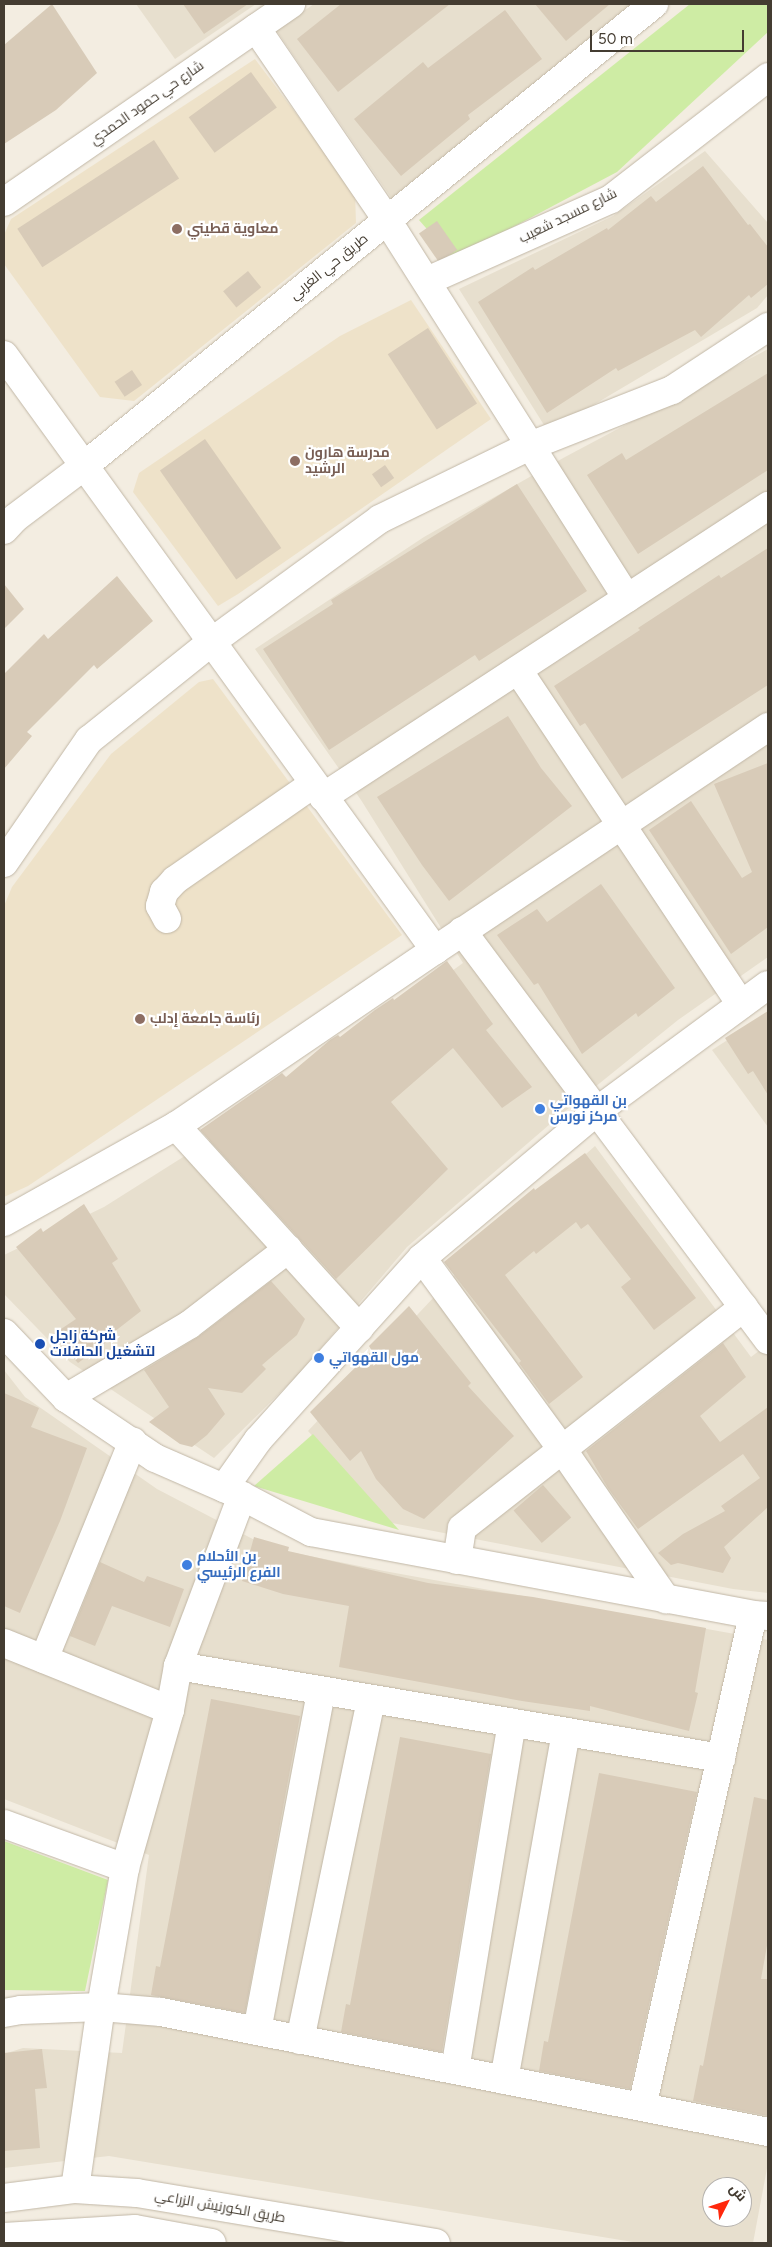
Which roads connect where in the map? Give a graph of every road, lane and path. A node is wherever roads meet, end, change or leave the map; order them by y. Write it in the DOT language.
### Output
graph roads {
  1 [pos="291,4"];
  2 [pos="654,4"];
  3 [pos="256,28"];
  4 [pos="768,77"];
  5 [pos="4,202"];
  6 [pos="387,220"];
  7 [pos="426,281"];
  8 [pos="768,327"];
  9 [pos="4,355"];
  10 [pos="12,383"];
  11 [pos="530,446"];
  12 [pos="84,466"];
  13 [pos="768,506"];
  14 [pos="4,530"];
  15 [pos="627,598"];
  16 [pos="210,643"];
  17 [pos="518,670"];
  18 [pos="768,727"];
  19 [pos="318,790"];
  20 [pos="620,826"];
  21 [pos="4,863"];
  22 [pos="167,920"];
  23 [pos="462,931"];
  24 [pos="435,950"];
  25 [pos="768,985"];
  26 [pos="741,1005"];
  27 [pos="597,1111"];
  28 [pos="176,1126"];
  29 [pos="4,1222"];
  30 [pos="288,1250"];
  31 [pos="422,1258"];
  32 [pos="744,1307"];
  33 [pos="359,1328"];
  34 [pos="768,1340"];
  35 [pos="7,1347"];
  36 [pos="66,1398"];
  37 [pos="133,1441"];
  38 [pos="562,1449"];
  39 [pos="233,1492"];
  40 [pos="457,1560"];
  41 [pos="666,1599"];
  42 [pos="764,1610"];
  43 [pos="4,1643"];
  44 [pos="44,1659"];
  45 [pos="178,1666"];
  46 [pos="321,1691"];
  47 [pos="371,1699"];
  48 [pos="170,1710"];
  49 [pos="512,1723"];
  50 [pos="566,1732"];
  51 [pos="721,1758"];
  52 [pos="4,1824"];
  53 [pos="125,1868"];
  54 [pos="101,2007"];
  55 [pos="4,2014"];
  56 [pos="257,2031"];
  57 [pos="300,2040"];
  58 [pos="455,2070"];
  59 [pos="504,2080"];
  60 [pos="642,2107"];
  61 [pos="768,2132"];
  62 [pos="74,2189"];
  63 [pos="4,2198"];
  64 [pos="4,2237"];
  65 [pos="158,2238"];
  66 [pos="212,2243"];
  67 [pos="436,2243"];
  1 -- 3 [label="street, شارع حي حمود الحمدي"];
  2 -- 6 [label="street, طريق حي الغربي"];
  3 -- 5 [label="street, شارع حي حمود الحمدي"];
  3 -- 6 [label="street"];
  4 -- 7 [label="street, شارع مسجد شعيب"];
  6 -- 7 [label="street"];
  6 -- 12 [label="street, طريق حي الغربي"];
  7 -- 11 [label="street"];
  8 -- 11 [label="street"];
  9 -- 10 [label="street"];
  10 -- 12 [label="street"];
  11 -- 15 [label="street"];
  11 -- 16 [label="street"];
  12 -- 14 [label="street, طريق حي الغربي"];
  12 -- 16 [label="street"];
  13 -- 15 [label="street"];
  15 -- 17 [label="street"];
  16 -- 19 [label="street"];
  16 -- 21 [label="street"];
  17 -- 19 [label="street"];
  17 -- 20 [label="street"];
  18 -- 20 [label="street"];
  19 -- 22 [label="street"];
  19 -- 24 [label="street"];
  20 -- 23 [label="street"];
  20 -- 26 [label="street"];
  23 -- 24 [label="street"];
  23 -- 27 [label="street"];
  24 -- 28 [label="street"];
  25 -- 26 [label="street"];
  26 -- 27 [label="street"];
  27 -- 31 [label="street"];
  27 -- 32 [label="street"];
  28 -- 29 [label="street"];
  28 -- 30 [label="street"];
  30 -- 33 [label="street"];
  30 -- 36 [label="street"];
  31 -- 33 [label="street"];
  31 -- 38 [label="street"];
  32 -- 34 [label="street"];
  32 -- 38 [label="street"];
  33 -- 39 [label="street"];
  35 -- 36 [label="street"];
  36 -- 37 [label="street"];
  37 -- 39 [label="street"];
  37 -- 44 [label="street"];
  38 -- 40 [label="street"];
  38 -- 41 [label="street"];
  39 -- 40 [label="street"];
  39 -- 45 [label="street"];
  40 -- 41 [label="street"];
  41 -- 42 [label="street"];
  42 -- 51 [label="street"];
  43 -- 44 [label="street"];
  44 -- 48 [label="street"];
  45 -- 46 [label="street"];
  45 -- 48 [label="street"];
  46 -- 47 [label="street"];
  46 -- 56 [label="street"];
  47 -- 49 [label="street"];
  47 -- 57 [label="street"];
  48 -- 53 [label="street"];
  49 -- 50 [label="street"];
  49 -- 58 [label="street"];
  50 -- 51 [label="street"];
  50 -- 59 [label="street"];
  51 -- 60 [label="street"];
  52 -- 53 [label="street"];
  53 -- 54 [label="street"];
  54 -- 55 [label="street"];
  54 -- 56 [label="street"];
  54 -- 62 [label="street"];
  56 -- 57 [label="street"];
  57 -- 58 [label="street"];
  58 -- 59 [label="street"];
  59 -- 60 [label="street"];
  60 -- 61 [label="street"];
  62 -- 63 [label="street, طريق الكورنيش الزراعي"];
  62 -- 67 [label="street, طريق الكورنيش الزراعي"];
  64 -- 65 [label="street"];
  65 -- 66 [label="street"];
}
